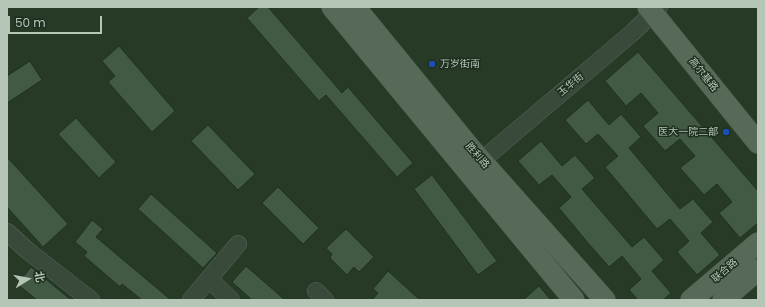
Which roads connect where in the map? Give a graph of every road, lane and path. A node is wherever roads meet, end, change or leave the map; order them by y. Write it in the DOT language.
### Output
graph roads {
  1 [pos="332,7"];
  2 [pos="355,7"];
  3 [pos="653,9"];
  4 [pos="758,143"];
  5 [pos="481,161"];
  6 [pos="7,232"];
  7 [pos="758,243"];
  8 [pos="238,244"];
  9 [pos="758,270"];
  10 [pos="208,279"];
  11 [pos="91,300"];
  12 [pos="191,300"];
  13 [pos="231,300"];
  14 [pos="574,300"];
  15 [pos="605,300"];
  16 [pos="692,300"];
  17 [pos="723,300"];
  1 -- 14 [label="main road, 胜利路"];
  2 -- 5 [label="main road, 胜利路"];
  3 -- 4 [label="main road, 高尔基路"];
  3 -- 5 [label="street, 玉华街"];
  5 -- 15 [label="main road, 胜利路"];
  6 -- 11 [label="street"];
  7 -- 16 [label="main road, 联合路"];
  8 -- 10 [label="street"];
  9 -- 17 [label="main road, 联合路"];
  10 -- 12 [label="street"];
  10 -- 13 [label="street"];
}
